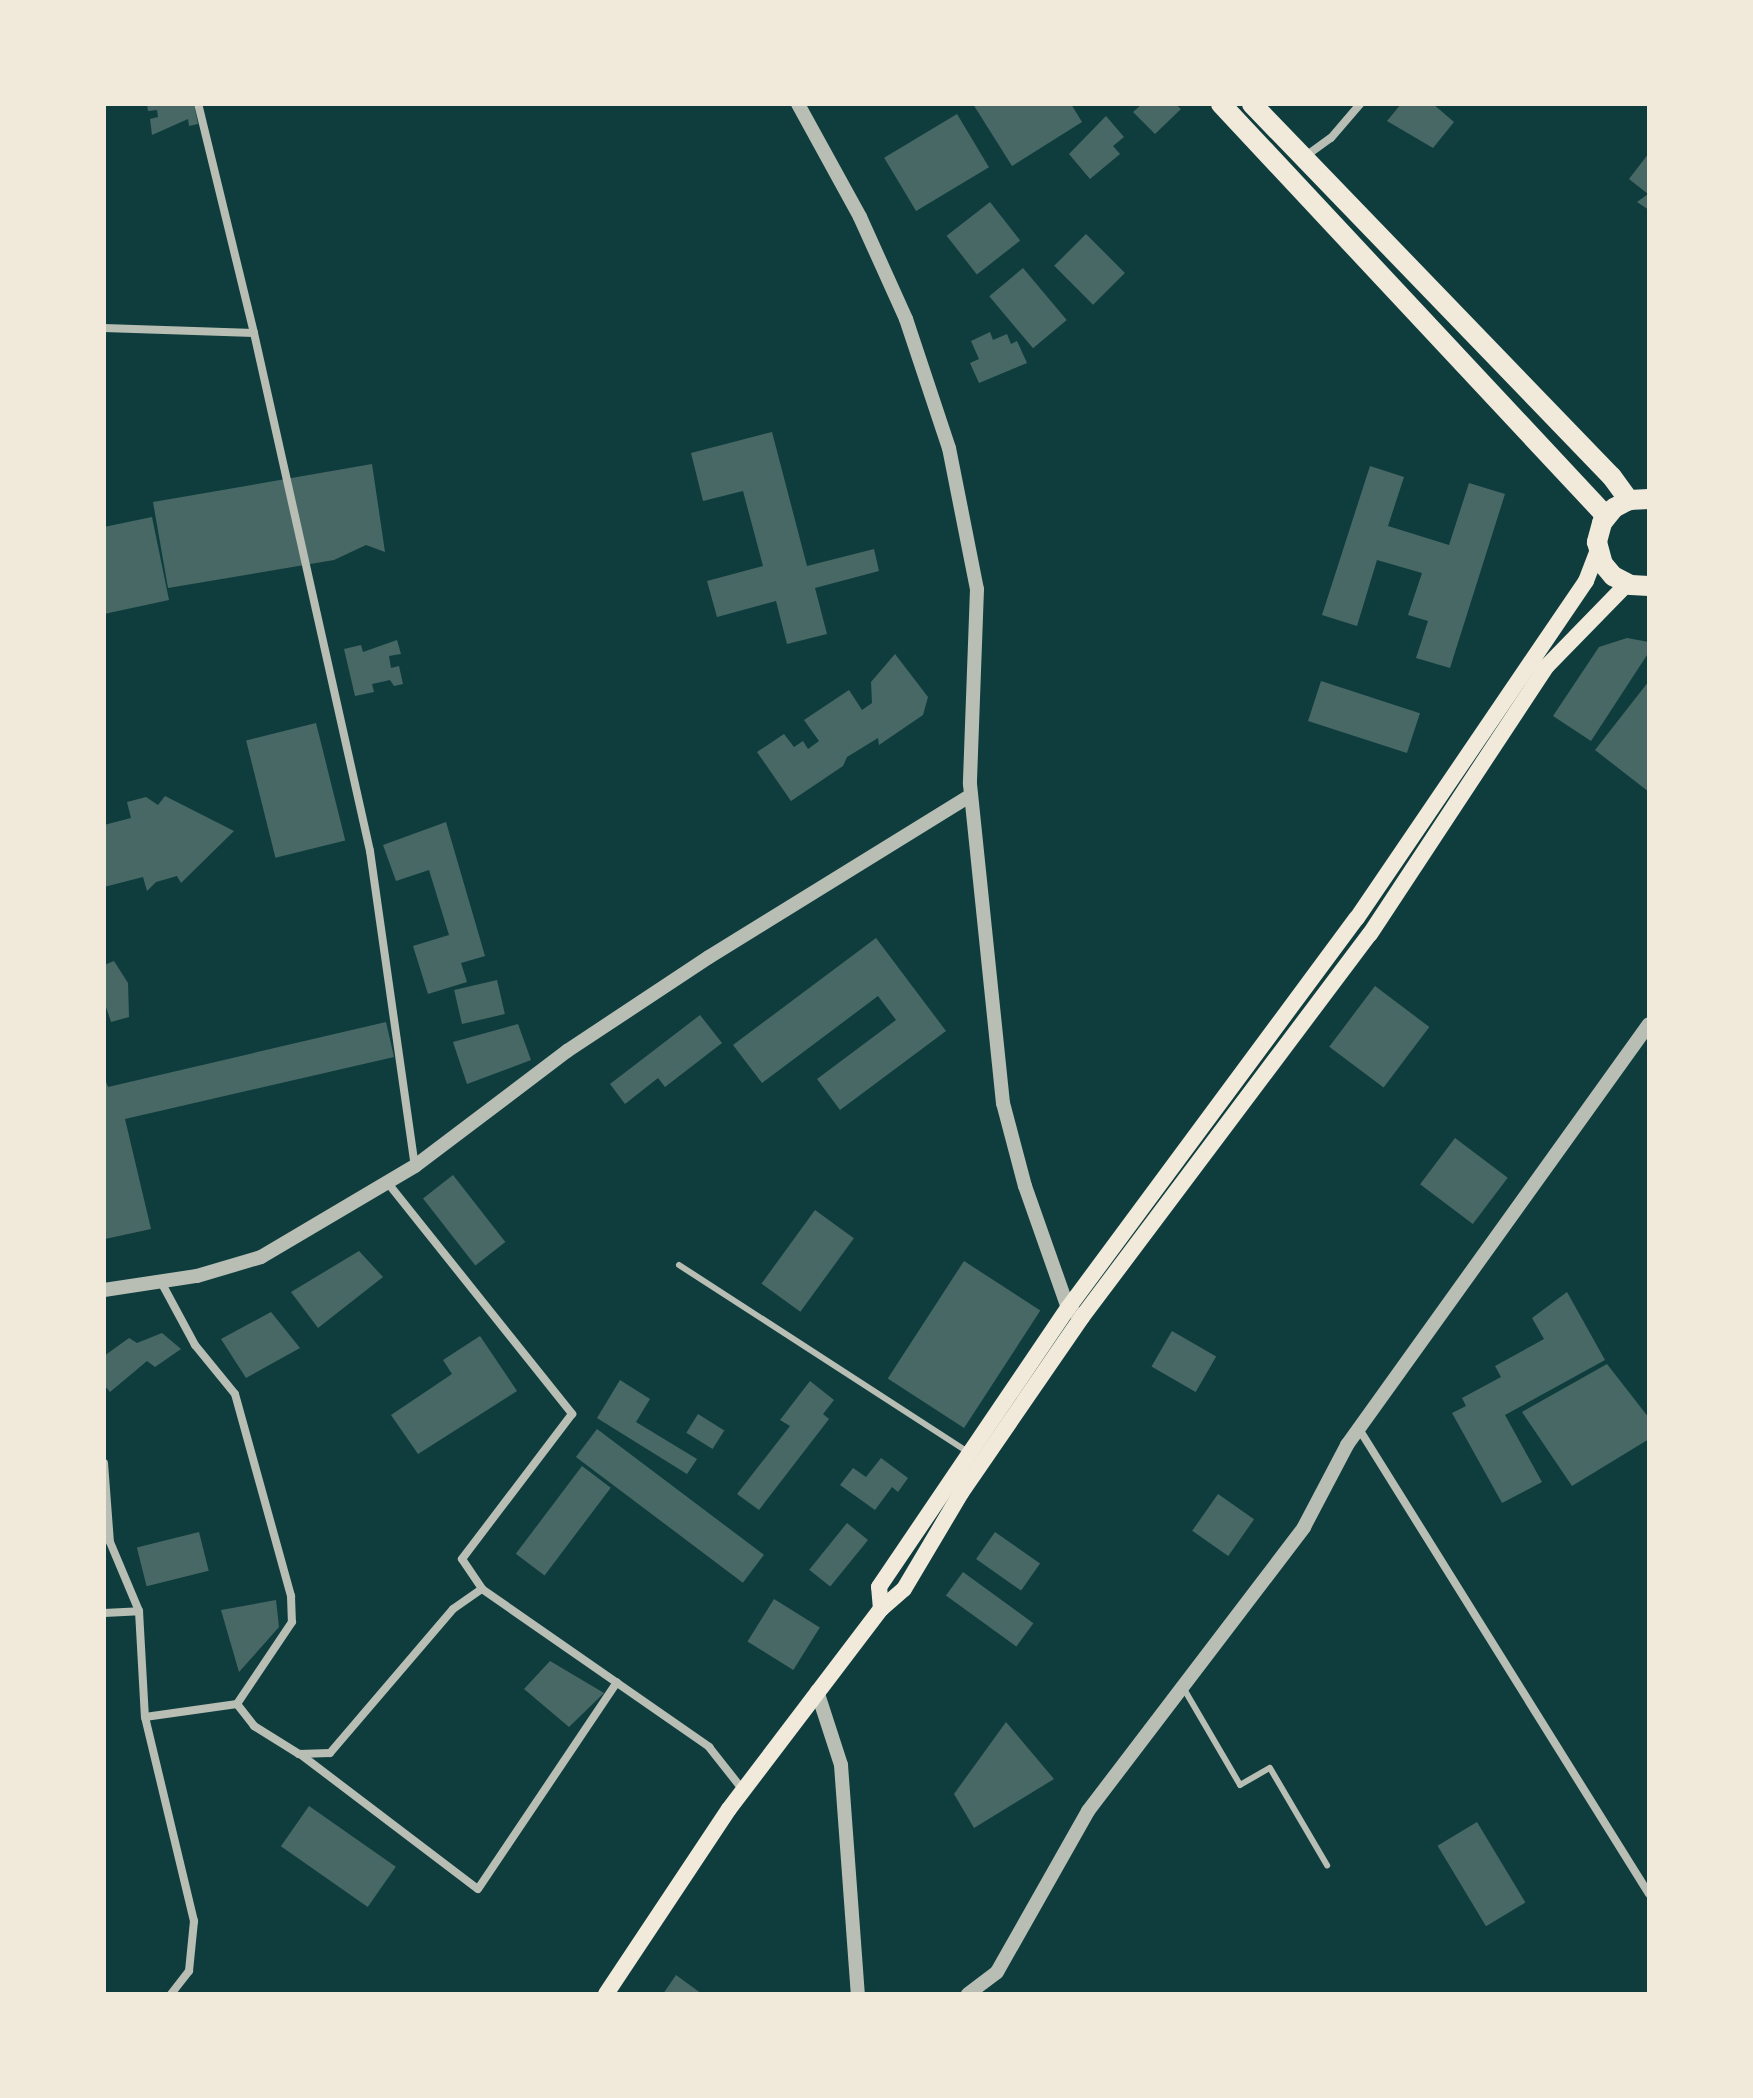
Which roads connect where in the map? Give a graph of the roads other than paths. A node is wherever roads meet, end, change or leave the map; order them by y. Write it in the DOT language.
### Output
graph roads {
  1 [pos="198,104"];
  2 [pos="798,104"];
  3 [pos="1221,104"];
  4 [pos="1252,104"];
  5 [pos="1360,104"];
  6 [pos="1303,158"];
  7 [pos="104,328"];
  8 [pos="254,333"];
  9 [pos="1644,499"];
  10 [pos="1606,516"];
  11 [pos="1598,549"];
  12 [pos="1627,584"];
  13 [pos="1649,586"];
  14 [pos="971,795"];
  15 [pos="1649,1024"];
  16 [pos="415,1166"];
  17 [pos="387,1182"];
  18 [pos="679,1265"];
  19 [pos="159,1280"];
  20 [pos="104,1290"];
  21 [pos="1075,1313"];
  22 [pos="1359,1429"];
  23 [pos="970,1453"];
  24 [pos="104,1463"];
  25 [pos="482,1589"];
  26 [pos="881,1609"];
  27 [pos="139,1611"];
  28 [pos="104,1613"];
  29 [pos="617,1682"];
  30 [pos="1182,1685"];
  31 [pos="817,1691"];
  32 [pos="237,1704"];
  33 [pos="145,1717"];
  34 [pos="299,1754"];
  35 [pos="743,1790"];
  36 [pos="1327,1865"];
  37 [pos="1649,1894"];
  38 [pos="171,1994"];
  39 [pos="606,1994"];
  40 [pos="858,1994"];
  41 [pos="968,1994"];
  1 -- 8 [label="street"];
  2 -- 14 [label="street"];
  3 -- 10 [label="main road"];
  4 -- 6 [label="main road"];
  5 -- 6 [label="street"];
  6 -- 9 [label="main road"];
  7 -- 8 [label="street"];
  8 -- 16 [label="street"];
  9 -- 10 [label="main road"];
  10 -- 11 [label="main road"];
  11 -- 12 [label="main road"];
  11 -- 21 [label="main road"];
  12 -- 13 [label="main road"];
  12 -- 21 [label="main road"];
  14 -- 16 [label="street"];
  14 -- 21 [label="street"];
  15 -- 22 [label="street"];
  16 -- 17 [label="street"];
  17 -- 19 [label="street"];
  17 -- 25 [label="street"];
  18 -- 23 [label="lane"];
  19 -- 20 [label="street"];
  19 -- 32 [label="street"];
  21 -- 23 [label="main road"];
  21 -- 26 [label="main road"];
  22 -- 30 [label="street"];
  22 -- 37 [label="street"];
  23 -- 26 [label="main road"];
  24 -- 27 [label="street"];
  25 -- 29 [label="street"];
  25 -- 34 [label="street"];
  26 -- 31 [label="main road"];
  27 -- 28 [label="street"];
  27 -- 33 [label="street"];
  29 -- 34 [label="street"];
  29 -- 35 [label="street"];
  30 -- 36 [label="lane"];
  30 -- 41 [label="street"];
  31 -- 35 [label="main road"];
  31 -- 40 [label="street"];
  32 -- 33 [label="street"];
  32 -- 34 [label="street"];
  33 -- 38 [label="street"];
  35 -- 39 [label="main road"];
}
